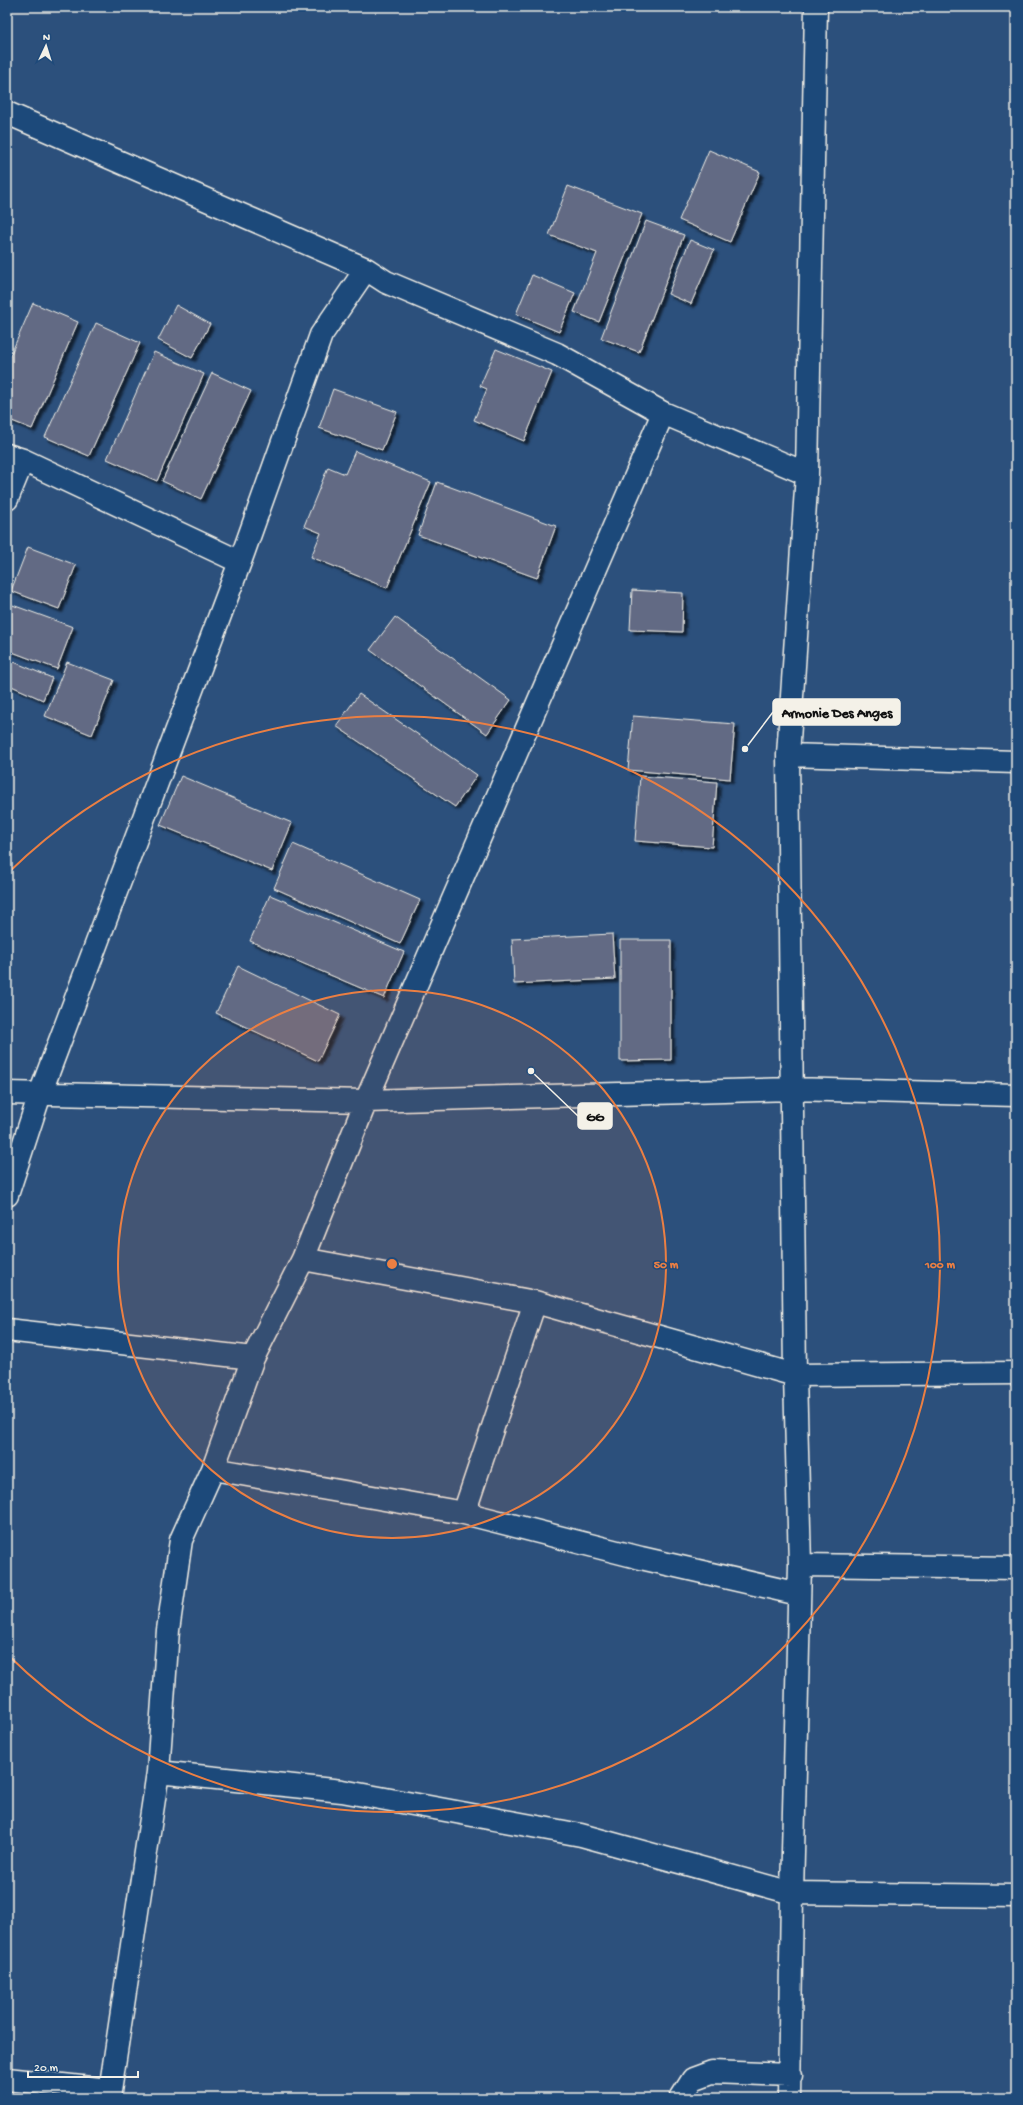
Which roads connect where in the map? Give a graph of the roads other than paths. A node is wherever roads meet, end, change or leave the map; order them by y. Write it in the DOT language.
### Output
graph roads {
  1 [pos="816,7"];
  2 [pos="7,113"];
  3 [pos="366,269"];
  4 [pos="663,413"];
  5 [pos="15,458"];
  6 [pos="807,474"];
  7 [pos="7,499"];
  8 [pos="240,562"];
  9 [pos="788,755"];
  10 [pos="1016,762"];
  11 [pos="792,1089"];
  12 [pos="7,1093"];
  13 [pos="40,1094"];
  14 [pos="1016,1095"];
  15 [pos="366,1101"];
  16 [pos="7,1194"];
  17 [pos="303,1259"];
  18 [pos="536,1302"];
  19 [pos="7,1330"];
  20 [pos="253,1358"];
  21 [pos="1016,1373"];
  22 [pos="795,1375"];
  23 [pos="213,1469"];
  24 [pos="464,1513"];
  25 [pos="800,1565"];
  26 [pos="1016,1568"];
  27 [pos="799,1594"];
  28 [pos="158,1772"];
  29 [pos="792,1893"];
  30 [pos="1016,1896"];
  31 [pos="790,2075"];
  32 [pos="7,2078"];
  33 [pos="109,2094"];
  34 [pos="681,2098"];
  35 [pos="789,2098"];
  1 -- 6 [label="street"];
  2 -- 3 [label="street"];
  3 -- 4 [label="street"];
  3 -- 8 [label="street"];
  4 -- 6 [label="street"];
  4 -- 15 [label="street"];
  5 -- 7 [label="street"];
  5 -- 8 [label="street"];
  6 -- 9 [label="street"];
  8 -- 13 [label="street"];
  9 -- 10 [label="street"];
  9 -- 11 [label="street"];
  11 -- 14 [label="street"];
  11 -- 15 [label="street"];
  11 -- 22 [label="street"];
  12 -- 13 [label="street"];
  13 -- 15 [label="street"];
  13 -- 16 [label="street"];
  15 -- 17 [label="street"];
  17 -- 18 [label="street"];
  17 -- 20 [label="street"];
  18 -- 22 [label="street"];
  18 -- 24 [label="street"];
  19 -- 20 [label="street"];
  20 -- 23 [label="street"];
  21 -- 22 [label="street"];
  22 -- 25 [label="street"];
  23 -- 24 [label="street"];
  23 -- 28 [label="street"];
  24 -- 27 [label="street"];
  25 -- 26 [label="street"];
  25 -- 27 [label="street"];
  27 -- 29 [label="street"];
  28 -- 29 [label="street"];
  28 -- 33 [label="street"];
  29 -- 30 [label="street"];
  29 -- 31 [label="street"];
  31 -- 34 [label="street"];
  31 -- 35 [label="street"];
  32 -- 33 [label="street"];
}
